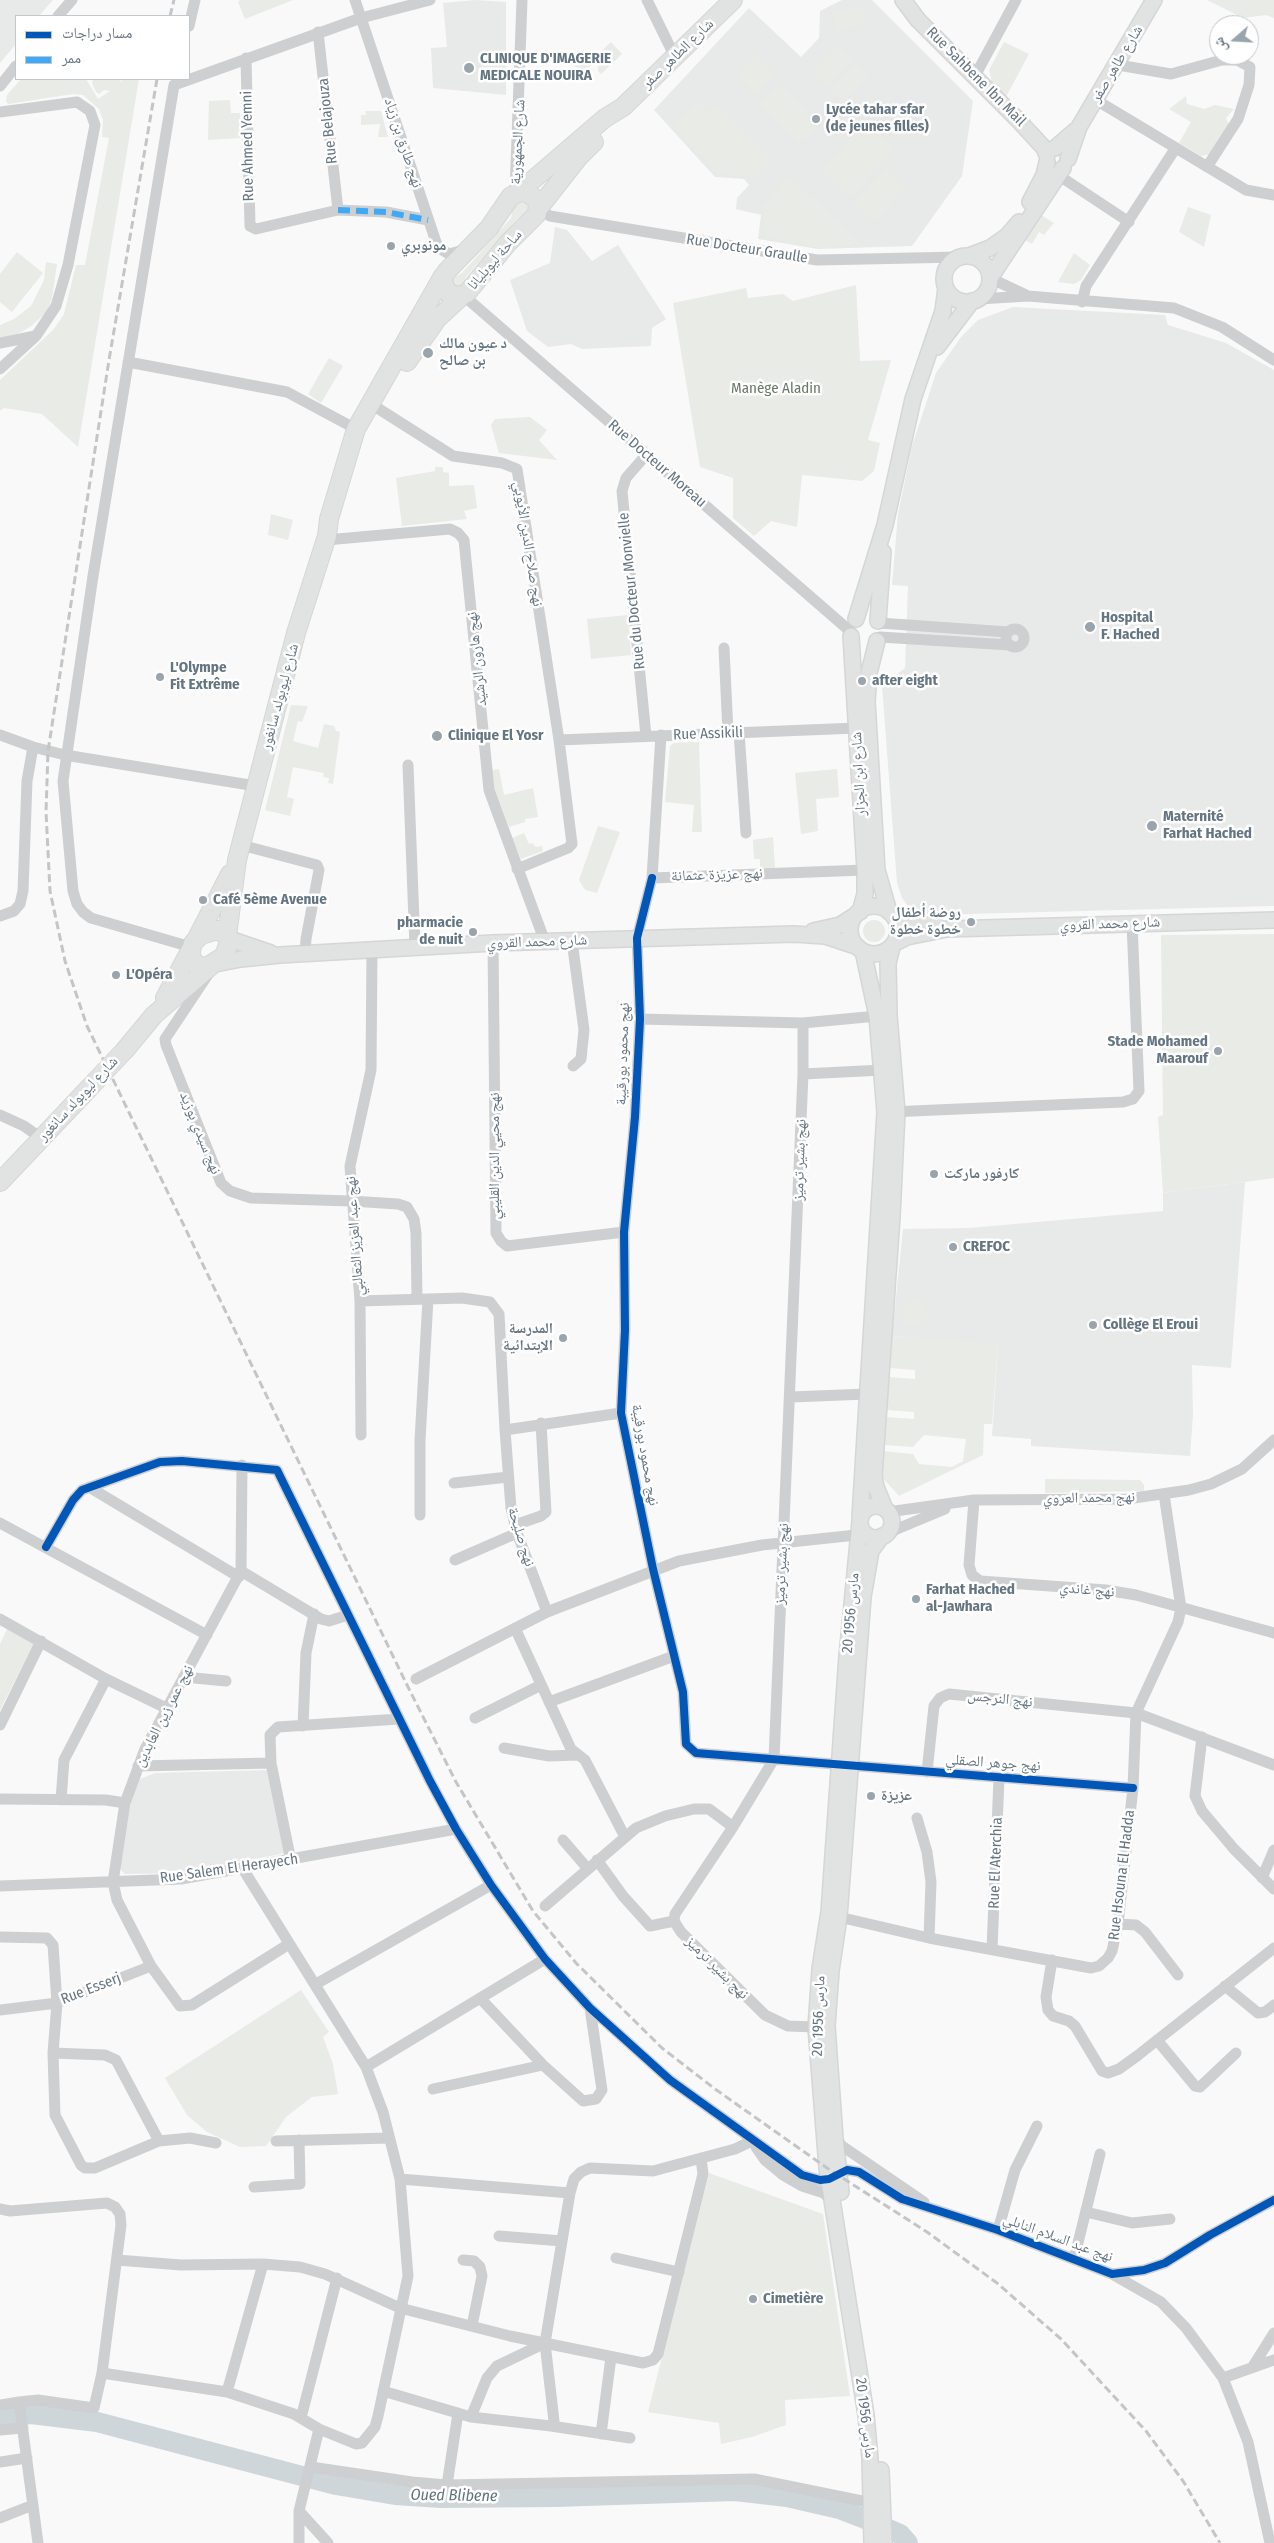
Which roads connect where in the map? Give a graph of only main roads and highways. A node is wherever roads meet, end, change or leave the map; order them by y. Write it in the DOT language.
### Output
graph roads {
  1 [pos="733,0"];
  2 [pos="903,0"];
  3 [pos="1154,0"];
  4 [pos="623,107"];
  5 [pos="1079,127"];
  6 [pos="1049,155"];
  7 [pos="1063,167"];
  8 [pos="517,192"];
  9 [pos="538,209"];
  10 [pos="965,256"];
  11 [pos="443,276"];
  12 [pos="990,278"];
  13 [pos="946,288"];
  14 [pos="463,296"];
  15 [pos="976,300"];
  16 [pos="928,358"];
  17 [pos="885,525"];
  18 [pos="327,538"];
  19 [pos="853,629"];
  20 [pos="879,631"];
  21 [pos="239,852"];
  22 [pos="858,913"];
  23 [pos="891,914"];
  24 [pos="1274,920"];
  25 [pos="947,929"];
  26 [pos="794,934"];
  27 [pos="227,937"];
  28 [pos="193,945"];
  29 [pos="893,945"];
  30 [pos="860,949"];
  31 [pos="280,955"];
  32 [pos="214,965"];
  33 [pos="154,1015"];
  34 [pos="891,1112"];
  35 [pos="0,1182"];
  36 [pos="887,1511"];
  37 [pos="861,1526"];
  38 [pos="884,1535"];
  39 [pos="845,1766"];
  40 [pos="834,2177"];
  41 [pos="876,2508"];
  42 [pos="876,2542"];
  1 -- 4 [label="main road, شارع الطاهر صفر"];
  2 -- 6 [label="main road, Rue Sahbene Ibn Mail"];
  3 -- 5 [label="main road, شارع طاهر صفر"];
  4 -- 8 [label="main road, شارع الطاهر صفر"];
  4 -- 9 [label="main road, شارع الطاهر صفر"];
  5 -- 6 [label="main road, شارع طاهر صفر"];
  5 -- 7 [label="main road, شارع طاهر صفر"];
  6 -- 7 [label="main road"];
  6 -- 10 [label="main road, شارع طاهر صفر"];
  7 -- 12 [label="main road, شارع طاهر صفر"];
  8 -- 9 [label="main road"];
  8 -- 11 [label="main road, ساحة ليوبليانا"];
  9 -- 14 [label="main road, ساحة ليوبليانا"];
  10 -- 12 [label="main road"];
  10 -- 13 [label="main road"];
  11 -- 14 [label="main road, ساحة ليوبليانا"];
  11 -- 18 [label="main road, شارع ليوبولد سانغور"];
  12 -- 15 [label="main road"];
  13 -- 15 [label="main road"];
  13 -- 16 [label="main road, شارع ابن الجزار"];
  14 -- 18 [label="main road, شارع ليوبولد سانغور"];
  15 -- 16 [label="main road, شارع ابن الجزار"];
  16 -- 17 [label="main road, شارع ابن الجزار"];
  17 -- 19 [label="main road, شارع ابن الجزار"];
  17 -- 20 [label="main road, شارع ابن الجزار"];
  18 -- 21 [label="main road, شارع ليوبولد سانغور"];
  19 -- 20 [label="main road"];
  19 -- 20 [label="main road"];
  19 -- 22 [label="main road, شارع ابن الجزار"];
  20 -- 23 [label="main road, شارع ابن الجزار"];
  21 -- 27 [label="main road, شارع ليوبولد سانغور"];
  21 -- 28 [label="main road, شارع ليوبولد سانغور"];
  22 -- 23 [label="main road, شارع محمد القروي"];
  22 -- 26 [label="main road, شارع محمد القروي"];
  22 -- 30 [label="main road"];
  23 -- 25 [label="main road, شارع محمد القروي"];
  23 -- 29 [label="main road"];
  24 -- 25 [label="main road, شارع محمد القروي"];
  25 -- 29 [label="main road, شارع محمد القروي"];
  26 -- 30 [label="main road, شارع محمد القروي"];
  26 -- 31 [label="main road, شارع محمد القروي"];
  27 -- 28 [label="main road"];
  27 -- 31 [label="main road, شارع محمد القروي"];
  27 -- 32 [label="main road, شارع ليوبولد سانغور"];
  28 -- 32 [label="main road"];
  28 -- 33 [label="main road, شارع ليوبولد سانغور"];
  29 -- 30 [label="main road, شارع محمد القروي"];
  29 -- 34 [label="main road"];
  30 -- 34 [label="main road"];
  31 -- 32 [label="main road, شارع محمد القروي"];
  32 -- 33 [label="main road, شارع ليوبولد سانغور"];
  33 -- 35 [label="main road, شارع ليوبولد سانغور, bridge"];
  34 -- 36 [label="main road"];
  34 -- 37 [label="main road, 20 مارس 1956"];
  36 -- 37 [label="main road"];
  36 -- 38 [label="main road"];
  37 -- 38 [label="main road"];
  37 -- 39 [label="main road, 20 مارس 1956"];
  38 -- 39 [label="main road, 20 مارس 1956"];
  39 -- 40 [label="main road, 20 مارس 1956"];
  39 -- 40 [label="main road, 20 مارس 1956"];
  40 -- 41 [label="main road, 20 مارس 1956"];
  40 -- 41 [label="main road, 20 مارس 1956"];
  41 -- 42 [label="main road"];
}
